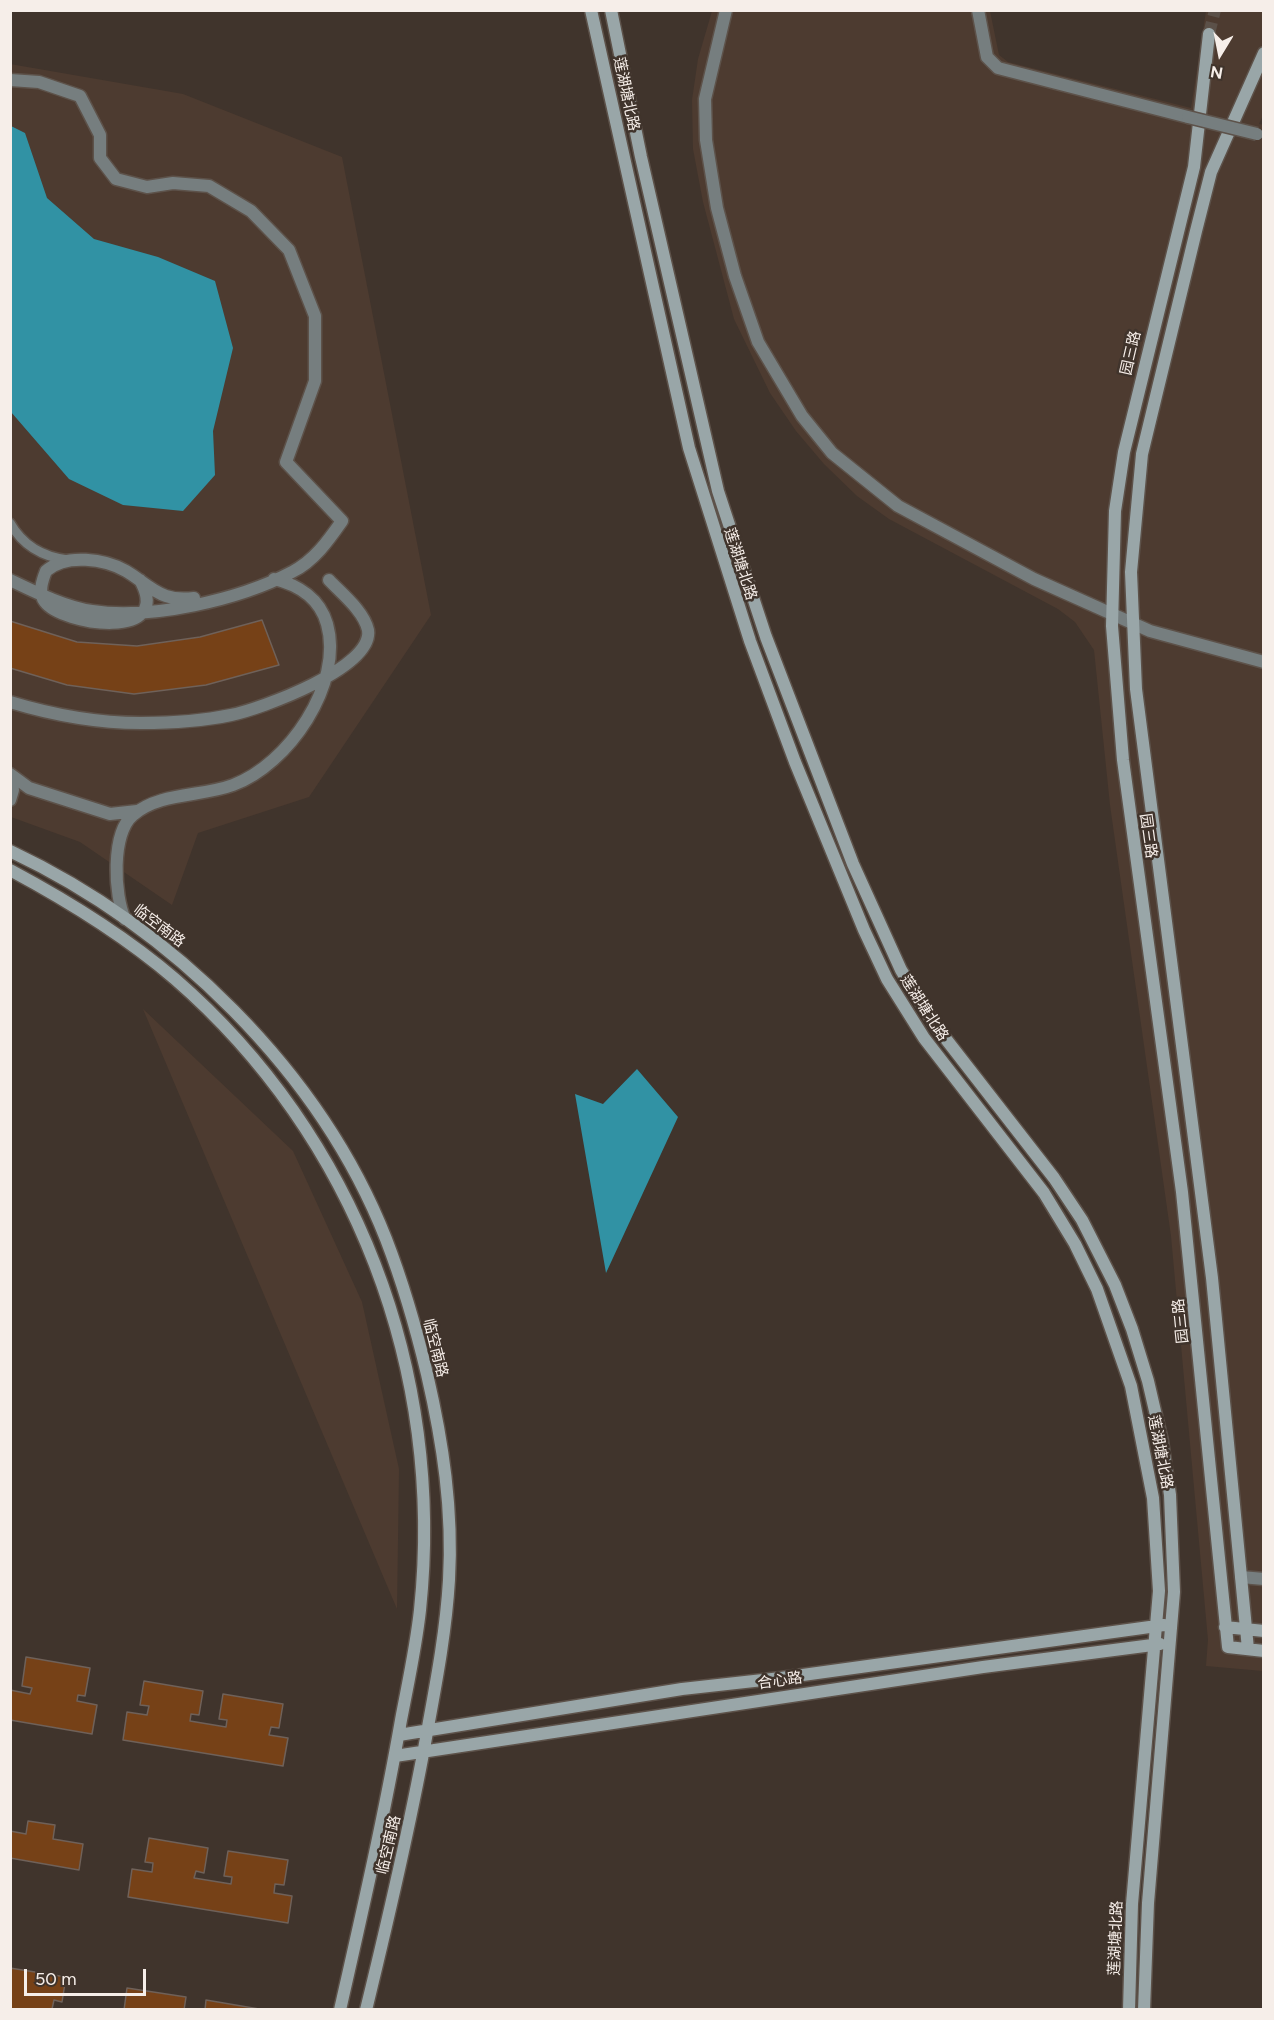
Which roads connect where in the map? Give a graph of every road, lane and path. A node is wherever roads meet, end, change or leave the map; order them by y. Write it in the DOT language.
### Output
graph roads {
  1 [pos="591,10"];
  2 [pos="611,10"];
  3 [pos="726,10"];
  4 [pos="978,10"];
  5 [pos="1209,34"];
  6 [pos="1263,53"];
  7 [pos="10,80"];
  8 [pos="1260,134"];
  9 [pos="10,523"];
  10 [pos="33,549"];
  11 [pos="74,560"];
  12 [pos="42,579"];
  13 [pos="274,579"];
  14 [pos="10,580"];
  15 [pos="140,580"];
  16 [pos="328,580"];
  17 [pos="42,595"];
  18 [pos="168,597"];
  19 [pos="145,609"];
  20 [pos="1112,615"];
  21 [pos="1132,624"];
  22 [pos="1263,662"];
  23 [pos="344,668"];
  24 [pos="324,678"];
  25 [pos="316,701"];
  26 [pos="10,702"];
  27 [pos="10,776"];
  28 [pos="10,800"];
  29 [pos="144,809"];
  30 [pos="10,851"];
  31 [pos="10,870"];
  32 [pos="125,919"];
  33 [pos="1241,1577"];
  34 [pos="1263,1579"];
  35 [pos="1172,1624"];
  36 [pos="1156,1626"];
  37 [pos="1225,1627"];
  38 [pos="1246,1629"];
  39 [pos="1263,1631"];
  40 [pos="1170,1642"];
  41 [pos="1155,1645"];
  42 [pos="1248,1649"];
  43 [pos="1263,1651"];
  44 [pos="428,1730"];
  45 [pos="399,1735"];
  46 [pos="424,1752"];
  47 [pos="395,1756"];
  48 [pos="340,2010"];
  49 [pos="366,2010"];
  50 [pos="1129,2010"];
  51 [pos="1144,2010"];
  1 -- 36 [label="main road, 莲湖塘北路"];
  2 -- 35 [label="main road, 莲湖塘北路"];
  3 -- 20 [label="street"];
  4 -- 8 [label="street, bridge"];
  5 -- 20 [label="main road, 园三路"];
  6 -- 21 [label="main road, 园三路"];
  7 -- 13 [label="street"];
  9 -- 10 [label="lane"];
  10 -- 11 [label="lane"];
  10 -- 12 [label="lane"];
  11 -- 12 [label="street"];
  11 -- 15 [label="street"];
  12 -- 17 [label="street"];
  13 -- 18 [label="street"];
  13 -- 19 [label="street"];
  13 -- 24 [label="street"];
  14 -- 17 [label="street"];
  15 -- 18 [label="street"];
  15 -- 19 [label="street"];
  16 -- 23 [label="street"];
  17 -- 19 [label="street"];
  18 -- 19 [label="street"];
  20 -- 21 [label="street"];
  20 -- 37 [label="main road, 园三路"];
  21 -- 22 [label="street"];
  21 -- 33 [label="main road, 园三路"];
  23 -- 24 [label="street"];
  23 -- 25 [label="street"];
  24 -- 25 [label="street"];
  24 -- 26 [label="street"];
  25 -- 29 [label="street"];
  27 -- 28 [label="street"];
  27 -- 29 [label="street"];
  29 -- 32 [label="street"];
  30 -- 32 [label="main road, 临空南路"];
  31 -- 45 [label="main road, 临空南路"];
  32 -- 44 [label="main road, 临空南路"];
  33 -- 34 [label="street"];
  33 -- 38 [label="main road, 园三路"];
  35 -- 36 [label="main road, 合心路"];
  35 -- 40 [label="main road, 莲湖塘北路"];
  36 -- 41 [label="main road, 莲湖塘北路"];
  36 -- 44 [label="main road, 合心路"];
  37 -- 38 [label="main road"];
  37 -- 42 [label="main road, 园三路"];
  38 -- 39 [label="main road"];
  38 -- 42 [label="main road, 园三路"];
  40 -- 41 [label="main road, 合心路"];
  40 -- 51 [label="main road, 莲湖塘北路"];
  41 -- 46 [label="main road, 合心路"];
  41 -- 50 [label="main road, 莲湖塘北路"];
  42 -- 43 [label="main road"];
  44 -- 45 [label="main road, 合心路"];
  44 -- 46 [label="main road, 临空南路"];
  45 -- 47 [label="main road, 临空南路"];
  46 -- 47 [label="main road, 合心路"];
  46 -- 49 [label="main road, 临空南路"];
  47 -- 48 [label="main road, 临空南路"];
}
